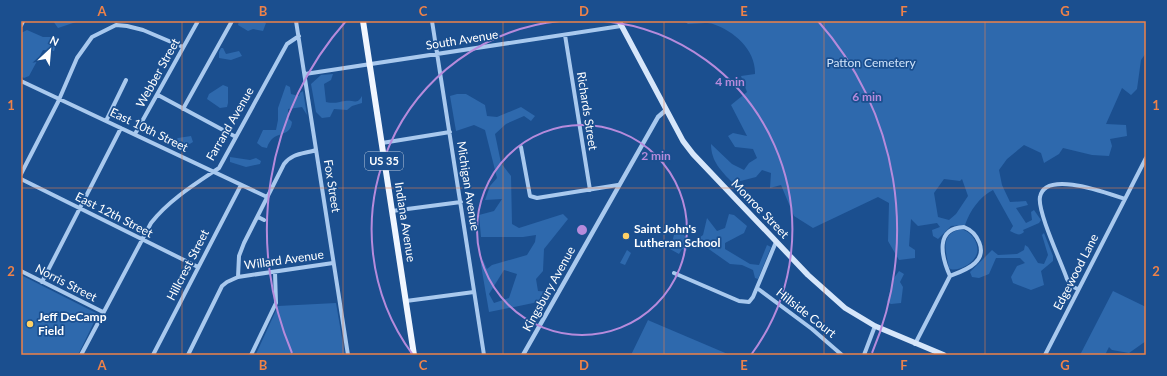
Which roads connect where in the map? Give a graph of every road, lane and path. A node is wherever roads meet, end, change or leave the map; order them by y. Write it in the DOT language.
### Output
graph roads {
  1 [pos="23,21"];
  2 [pos="198,21"];
  3 [pos="232,21"];
  4 [pos="296,21"];
  5 [pos="363,21"];
  6 [pos="432,21"];
  7 [pos="620,23"];
  8 [pos="21,25"];
  9 [pos="565,35"];
  10 [pos="299,36"];
  11 [pos="183,47"];
  12 [pos="437,54"];
  13 [pos="370,65"];
  14 [pos="305,74"];
  15 [pos="126,80"];
  16 [pos="21,81"];
  17 [pos="158,95"];
  18 [pos="59,98"];
  19 [pos="183,109"];
  20 [pos="666,110"];
  21 [pos="106,121"];
  22 [pos="121,128"];
  23 [pos="450,132"];
  24 [pos="135,134"];
  25 [pos="236,137"];
  26 [pos="382,143"];
  27 [pos="521,147"];
  28 [pos="316,150"];
  29 [pos="1146,158"];
  30 [pos="212,172"];
  31 [pos="21,174"];
  32 [pos="21,179"];
  33 [pos="241,185"];
  34 [pos="618,185"];
  35 [pos="590,190"];
  36 [pos="267,197"];
  37 [pos="1125,199"];
  38 [pos="461,202"];
  39 [pos="80,209"];
  40 [pos="392,211"];
  41 [pos="258,217"];
  42 [pos="264,220"];
  43 [pos="140,239"];
  44 [pos="776,242"];
  45 [pos="333,263"];
  46 [pos="198,267"];
  47 [pos="21,271"];
  48 [pos="275,272"];
  49 [pos="674,273"];
  50 [pos="950,276"];
  51 [pos="238,277"];
  52 [pos="42,282"];
  53 [pos="757,288"];
  54 [pos="1078,289"];
  55 [pos="474,292"];
  56 [pos="406,301"];
  57 [pos="103,312"];
  58 [pos="875,326"];
  59 [pos="915,344"];
  60 [pos="84,354"];
  61 [pos="153,355"];
  62 [pos="188,355"];
  63 [pos="251,355"];
  64 [pos="348,355"];
  65 [pos="414,355"];
  66 [pos="484,355"];
  67 [pos="523,355"];
  68 [pos="842,355"];
  69 [pos="864,355"];
  70 [pos="944,355"];
  71 [pos="1045,355"];
  1 -- 8 [label="street"];
  2 -- 11 [label="street, Webber Street"];
  3 -- 19 [label="street"];
  4 -- 10 [label="street, Fox Street"];
  5 -- 13 [label="main road, Indiana Avenue / US 35"];
  6 -- 12 [label="street, Michigan Avenue"];
  7 -- 9 [label="street, South Avenue"];
  7 -- 20 [label="main road, Monroe Street"];
  9 -- 12 [label="street, South Avenue"];
  9 -- 35 [label="street, Richards Street"];
  10 -- 14 [label="street, Fox Street"];
  10 -- 25 [label="street, Farrand Avenue"];
  11 -- 17 [label="street, Webber Street"];
  11 -- 18 [label="street"];
  12 -- 13 [label="street, South Avenue"];
  12 -- 23 [label="street, Michigan Avenue"];
  13 -- 14 [label="street, South Avenue"];
  13 -- 26 [label="main road, Indiana Avenue / US 35"];
  14 -- 28 [label="street, Fox Street"];
  15 -- 21 [label="street"];
  16 -- 18 [label="street, East 10th Street"];
  17 -- 19 [label="street"];
  17 -- 24 [label="street, Webber Street"];
  18 -- 21 [label="street, East 10th Street"];
  18 -- 31 [label="street"];
  19 -- 25 [label="street"];
  20 -- 34 [label="street, Kingsbury Avenue"];
  20 -- 44 [label="main road, Monroe Street"];
  21 -- 22 [label="street, East 10th Street"];
  22 -- 24 [label="street, East 10th Street"];
  22 -- 39 [label="street"];
  23 -- 26 [label="street"];
  23 -- 38 [label="street, Michigan Avenue"];
  24 -- 30 [label="street, East 10th Street"];
  25 -- 30 [label="street, Farrand Avenue"];
  26 -- 40 [label="main road, Indiana Avenue / US 35"];
  27 -- 35 [label="street"];
  28 -- 36 [label="street"];
  28 -- 45 [label="street, Fox Street"];
  29 -- 37 [label="street, Edgewood Lane"];
  30 -- 33 [label="street, East 10th Street"];
  30 -- 43 [label="street, Farrand Avenue"];
  32 -- 39 [label="street, East 12th Street"];
  33 -- 36 [label="street, East 10th Street"];
  33 -- 46 [label="street, Hillcrest Street"];
  34 -- 35 [label="street"];
  34 -- 67 [label="street, Kingsbury Avenue"];
  36 -- 41 [label="street"];
  37 -- 54 [label="street, Edgewood Lane"];
  37 -- 54 [label="street"];
  38 -- 40 [label="street"];
  38 -- 55 [label="street, Michigan Avenue"];
  39 -- 43 [label="street, East 12th Street"];
  39 -- 52 [label="street"];
  40 -- 56 [label="main road, Indiana Avenue / US 35"];
  41 -- 42 [label="street"];
  41 -- 51 [label="street"];
  43 -- 46 [label="street, East 12th Street"];
  43 -- 57 [label="street, Farrand Avenue"];
  44 -- 53 [label="street"];
  44 -- 58 [label="main road, Monroe Street"];
  45 -- 48 [label="street, Willard Avenue"];
  45 -- 64 [label="street, Fox Street"];
  46 -- 61 [label="street, Hillcrest Street"];
  47 -- 52 [label="street, Norris Street"];
  48 -- 51 [label="street, Willard Avenue"];
  48 -- 63 [label="street"];
  49 -- 53 [label="street"];
  50 -- 50 [label="street"];
  50 -- 59 [label="street"];
  51 -- 62 [label="street"];
  52 -- 57 [label="street, Norris Street"];
  53 -- 68 [label="street, Hillside Court"];
  54 -- 71 [label="street, Edgewood Lane"];
  55 -- 56 [label="street"];
  55 -- 66 [label="street, Michigan Avenue"];
  56 -- 65 [label="main road, Indiana Avenue / US 35"];
  57 -- 60 [label="street, Farrand Avenue"];
  58 -- 59 [label="main road, Monroe Street"];
  58 -- 69 [label="street"];
  59 -- 70 [label="main road, Monroe Street"];
}
